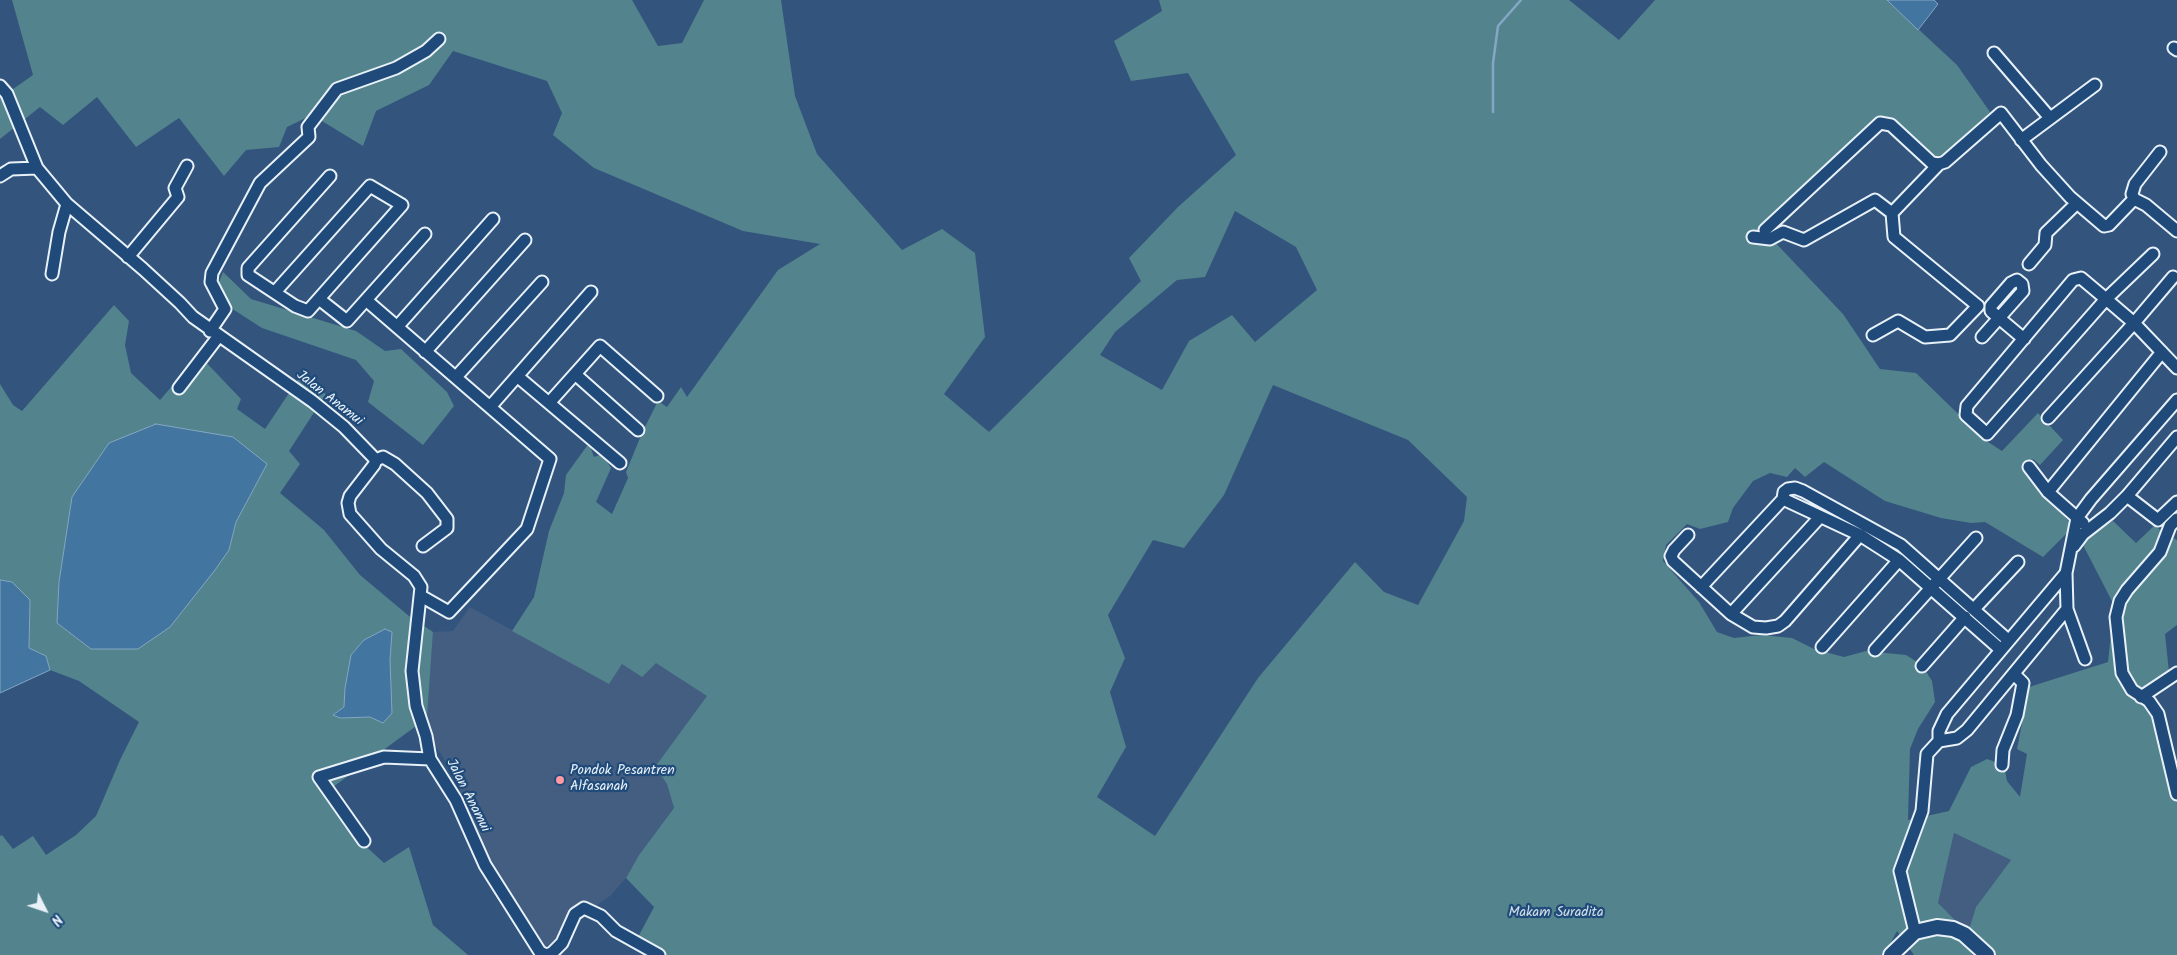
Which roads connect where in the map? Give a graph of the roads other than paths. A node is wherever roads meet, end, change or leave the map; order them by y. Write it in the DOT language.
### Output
graph roads {
  1 [pos="439,39"];
  2 [pos="1994,53"];
  3 [pos="2096,85"];
  4 [pos="0,86"];
  5 [pos="2050,118"];
  6 [pos="2021,140"];
  7 [pos="2160,152"];
  8 [pos="1939,164"];
  9 [pos="187,166"];
  10 [pos="37,168"];
  11 [pos="0,176"];
  12 [pos="330,176"];
  13 [pos="2134,199"];
  14 [pos="2077,203"];
  15 [pos="67,204"];
  16 [pos="1892,213"];
  17 [pos="493,219"];
  18 [pos="1765,230"];
  19 [pos="2177,231"];
  20 [pos="425,234"];
  21 [pos="1753,237"];
  22 [pos="525,240"];
  23 [pos="2153,254"];
  24 [pos="128,257"];
  25 [pos="2029,264"];
  26 [pos="52,274"];
  27 [pos="2173,277"];
  28 [pos="542,282"];
  29 [pos="275,292"];
  30 [pos="591,292"];
  31 [pos="319,299"];
  32 [pos="2106,299"];
  33 [pos="366,300"];
  34 [pos="2134,323"];
  35 [pos="397,328"];
  36 [pos="214,334"];
  37 [pos="1873,335"];
  38 [pos="1982,337"];
  39 [pos="2024,339"];
  40 [pos="426,352"];
  41 [pos="2162,352"];
  42 [pos="2177,368"];
  43 [pos="575,374"];
  44 [pos="517,376"];
  45 [pos="456,377"];
  46 [pos="179,388"];
  47 [pos="657,396"];
  48 [pos="2177,400"];
  49 [pos="549,403"];
  50 [pos="490,407"];
  51 [pos="2048,418"];
  52 [pos="638,430"];
  53 [pos="2177,437"];
  54 [pos="376,460"];
  55 [pos="620,463"];
  56 [pos="2029,467"];
  57 [pos="2048,492"];
  58 [pos="2127,496"];
  59 [pos="1783,498"];
  60 [pos="2177,502"];
  61 [pos="1820,517"];
  62 [pos="2077,518"];
  63 [pos="2177,519"];
  64 [pos="2090,529"];
  65 [pos="1688,535"];
  66 [pos="1860,536"];
  67 [pos="1976,538"];
  68 [pos="423,546"];
  69 [pos="2071,550"];
  70 [pos="1899,560"];
  71 [pos="2018,562"];
  72 [pos="2066,573"];
  73 [pos="1935,582"];
  74 [pos="1701,587"];
  75 [pos="421,596"];
  76 [pos="2067,609"];
  77 [pos="1969,613"];
  78 [pos="1731,614"];
  79 [pos="2008,640"];
  80 [pos="1822,647"];
  81 [pos="2000,649"];
  82 [pos="1874,650"];
  83 [pos="2085,659"];
  84 [pos="1922,666"];
  85 [pos="2177,673"];
  86 [pos="2014,674"];
  87 [pos="2141,697"];
  88 [pos="1938,741"];
  89 [pos="430,758"];
  90 [pos="2174,762"];
  91 [pos="2002,765"];
  92 [pos="2177,794"];
  93 [pos="364,841"];
  94 [pos="1915,932"];
  95 [pos="546,955"];
  96 [pos="659,955"];
  97 [pos="1892,955"];
  98 [pos="1987,955"];
  1 -- 36 [label="street"];
  2 -- 5 [label="street"];
  3 -- 5 [label="street"];
  4 -- 10 [label="street, Jalan Anamui"];
  5 -- 6 [label="street"];
  6 -- 8 [label="street"];
  6 -- 14 [label="street"];
  7 -- 13 [label="street"];
  8 -- 16 [label="street"];
  8 -- 18 [label="street"];
  9 -- 24 [label="street"];
  10 -- 11 [label="street"];
  10 -- 15 [label="street, Jalan Anamui"];
  12 -- 29 [label="street"];
  13 -- 14 [label="street"];
  13 -- 19 [label="street"];
  14 -- 25 [label="street"];
  15 -- 24 [label="street, Jalan Anamui"];
  15 -- 26 [label="street"];
  16 -- 21 [label="street"];
  16 -- 37 [label="street"];
  17 -- 35 [label="street"];
  20 -- 33 [label="street"];
  22 -- 40 [label="street"];
  23 -- 32 [label="street"];
  24 -- 36 [label="street, Jalan Anamui"];
  27 -- 34 [label="street"];
  28 -- 45 [label="street"];
  29 -- 31 [label="street"];
  29 -- 31 [label="street"];
  30 -- 44 [label="street"];
  31 -- 33 [label="street"];
  32 -- 34 [label="street"];
  32 -- 39 [label="street"];
  32 -- 39 [label="street"];
  33 -- 35 [label="street"];
  34 -- 41 [label="street"];
  34 -- 51 [label="street"];
  35 -- 40 [label="street"];
  36 -- 46 [label="street"];
  36 -- 54 [label="street, Jalan Anamui"];
  38 -- 39 [label="street"];
  40 -- 45 [label="street"];
  41 -- 42 [label="street"];
  41 -- 57 [label="street"];
  43 -- 47 [label="street"];
  43 -- 49 [label="street"];
  43 -- 52 [label="street"];
  44 -- 49 [label="street"];
  44 -- 50 [label="street"];
  45 -- 50 [label="street"];
  48 -- 62 [label="street"];
  49 -- 55 [label="street"];
  50 -- 75 [label="street"];
  53 -- 58 [label="street"];
  54 -- 68 [label="street"];
  54 -- 75 [label="street, Jalan Anamui"];
  56 -- 57 [label="street"];
  57 -- 62 [label="street"];
  58 -- 60 [label="street"];
  58 -- 64 [label="street"];
  59 -- 61 [label="street"];
  59 -- 73 [label="street"];
  59 -- 74 [label="street"];
  61 -- 66 [label="street"];
  61 -- 78 [label="street"];
  62 -- 64 [label="street"];
  62 -- 69 [label="street"];
  63 -- 87 [label="street"];
  64 -- 69 [label="street"];
  65 -- 74 [label="street"];
  66 -- 70 [label="street"];
  66 -- 78 [label="street"];
  67 -- 73 [label="street"];
  69 -- 72 [label="street"];
  70 -- 73 [label="street"];
  70 -- 80 [label="street"];
  71 -- 77 [label="street"];
  72 -- 76 [label="street"];
  72 -- 79 [label="street"];
  73 -- 77 [label="street"];
  73 -- 82 [label="street"];
  74 -- 78 [label="street"];
  75 -- 89 [label="street, Jalan Anamui"];
  76 -- 83 [label="street"];
  76 -- 86 [label="street"];
  77 -- 79 [label="street"];
  77 -- 81 [label="street"];
  77 -- 84 [label="street"];
  79 -- 81 [label="street"];
  81 -- 88 [label="street"];
  85 -- 87 [label="street"];
  86 -- 88 [label="street"];
  86 -- 91 [label="street"];
  87 -- 90 [label="street"];
  88 -- 94 [label="street"];
  89 -- 93 [label="street"];
  89 -- 95 [label="street, Jalan Anamui"];
  90 -- 92 [label="street"];
  94 -- 97 [label="main road"];
  94 -- 98 [label="main road"];
  95 -- 96 [label="street, Jalan Anamui"];
}
